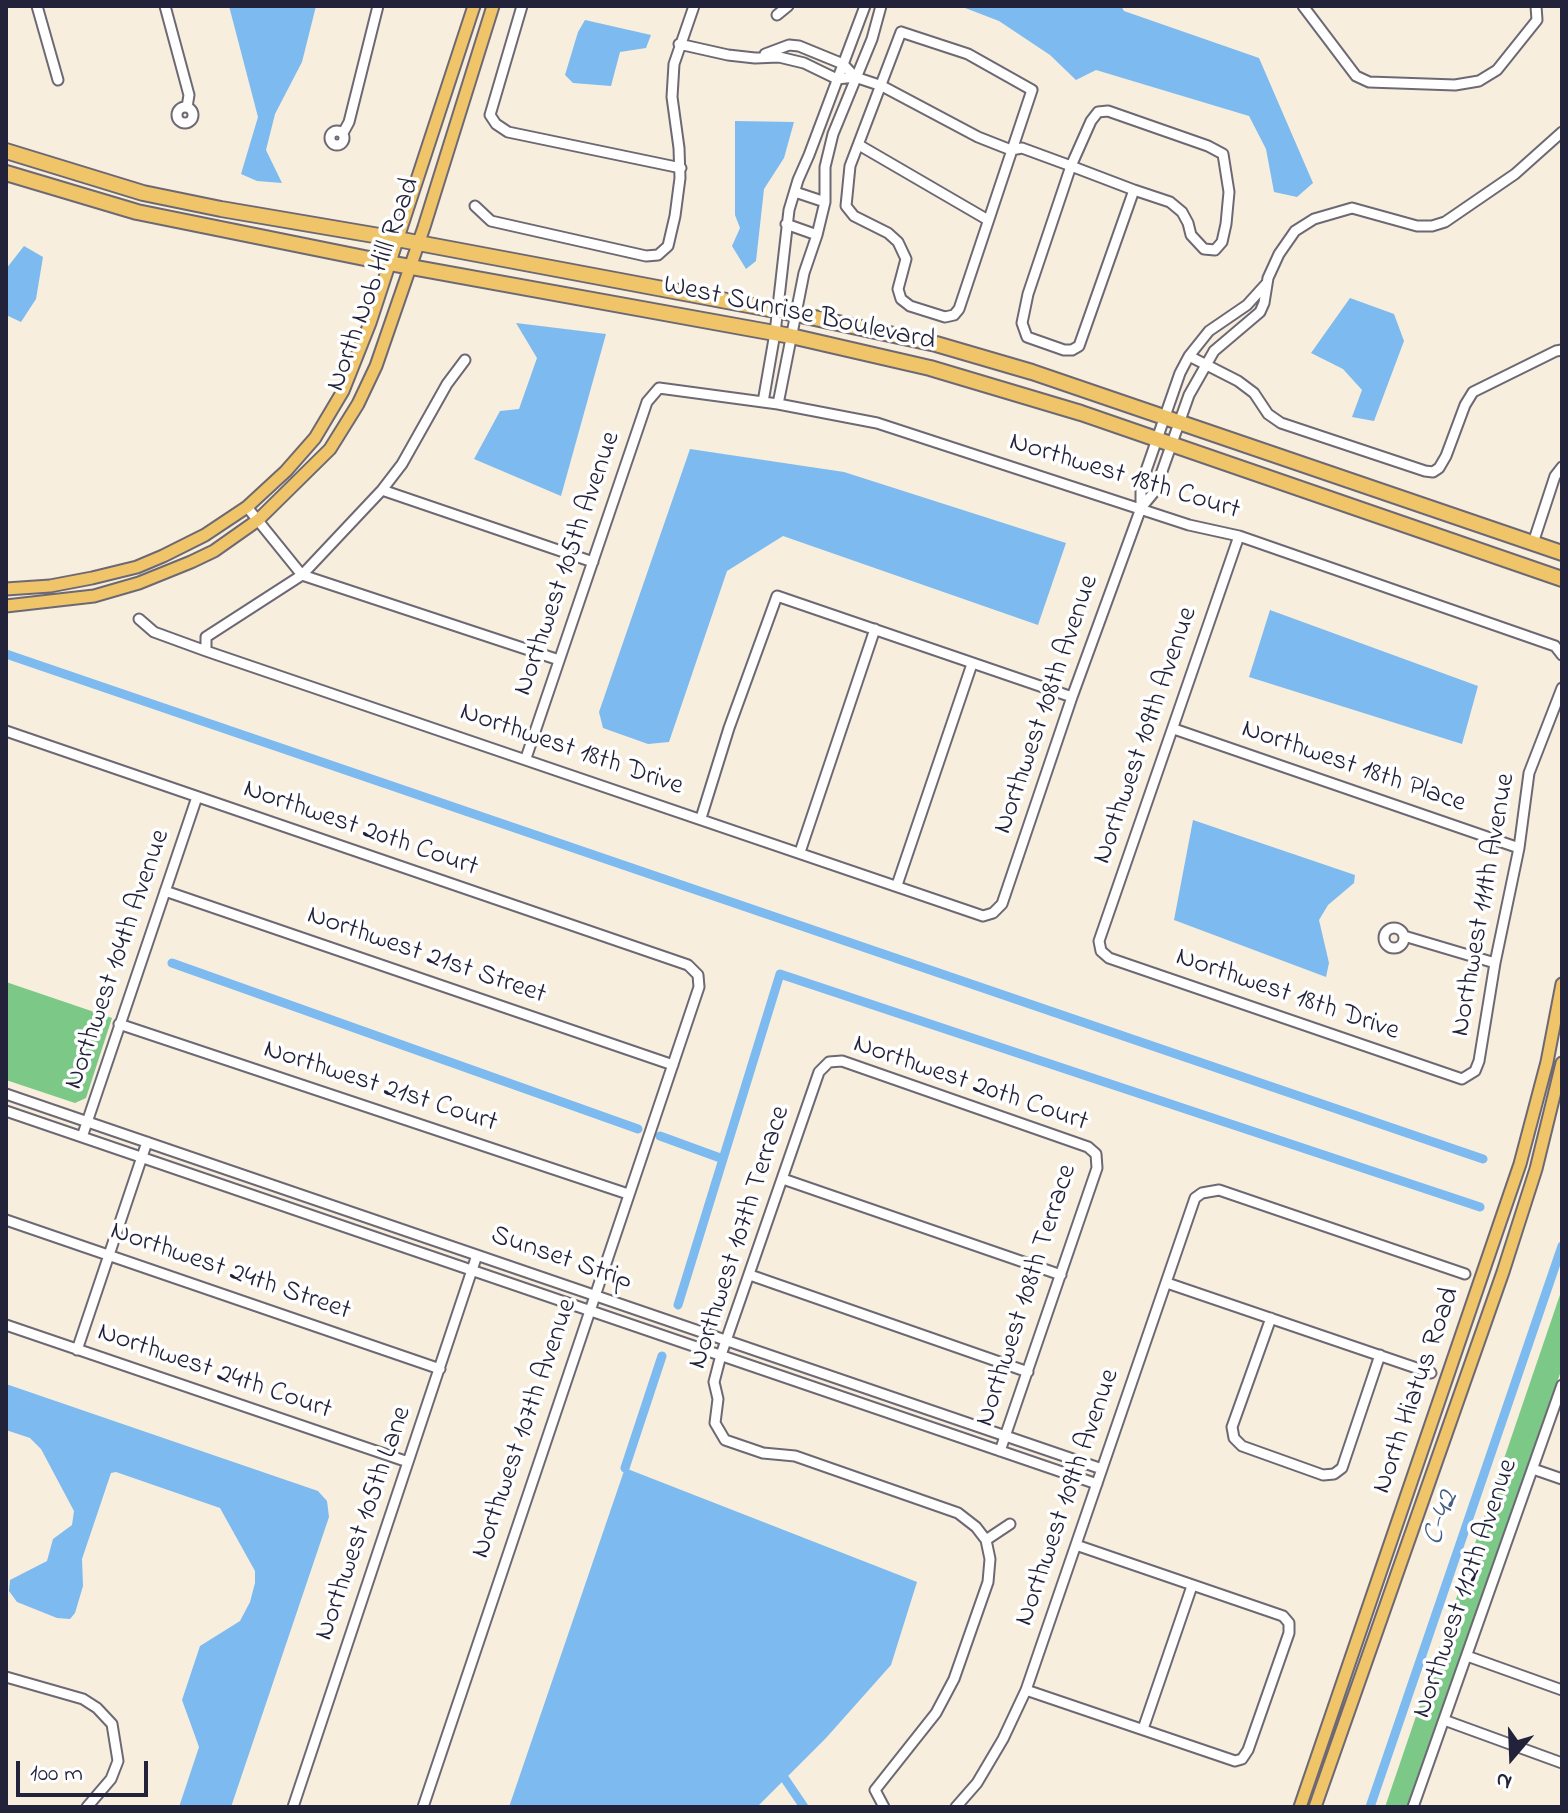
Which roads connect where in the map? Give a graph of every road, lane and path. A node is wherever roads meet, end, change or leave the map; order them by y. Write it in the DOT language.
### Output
graph roads {
  1 [pos="37,6"];
  2 [pos="165,6"];
  3 [pos="378,6"];
  4 [pos="474,6"];
  5 [pos="493,6"];
  6 [pos="522,6"];
  7 [pos="694,6"];
  8 [pos="788,6"];
  9 [pos="865,6"];
  10 [pos="881,6"];
  11 [pos="1303,6"];
  12 [pos="1536,6"];
  13 [pos="777,15"];
  14 [pos="679,44"];
  15 [pos="755,58"];
  16 [pos="843,64"];
  17 [pos="855,77"];
  18 [pos="837,79"];
  19 [pos="58,80"];
  20 [pos="882,86"];
  21 [pos="187,107"];
  22 [pos="1562,132"];
  23 [pos="343,133"];
  24 [pos="859,145"];
  25 [pos="1011,150"];
  26 [pos="6,151"];
  27 [pos="1071,166"];
  28 [pos="681,168"];
  29 [pos="6,173"];
  30 [pos="1134,190"];
  31 [pos="795,192"];
  32 [pos="825,202"];
  33 [pos="475,206"];
  34 [pos="988,220"];
  35 [pos="786,224"];
  36 [pos="817,235"];
  37 [pos="397,239"];
  38 [pos="418,244"];
  39 [pos="389,263"];
  40 [pos="410,267"];
  41 [pos="1266,284"];
  42 [pos="778,311"];
  43 [pos="796,314"];
  44 [pos="775,333"];
  45 [pos="791,336"];
  46 [pos="1562,350"];
  47 [pos="1189,356"];
  48 [pos="465,360"];
  49 [pos="1204,364"];
  50 [pos="659,388"];
  51 [pos="763,402"];
  52 [pos="778,404"];
  53 [pos="1164,417"];
  54 [pos="1180,422"];
  55 [pos="1164,442"];
  56 [pos="1562,467"];
  57 [pos="382,490"];
  58 [pos="247,507"];
  59 [pos="1141,508"];
  60 [pos="258,520"];
  61 [pos="1239,536"];
  62 [pos="1533,543"];
  63 [pos="1562,553"];
  64 [pos="593,562"];
  65 [pos="302,575"];
  66 [pos="1562,579"];
  67 [pos="6,589"];
  68 [pos="6,606"];
  69 [pos="139,619"];
  70 [pos="875,629"];
  71 [pos="206,651"];
  72 [pos="1562,655"];
  73 [pos="559,660"];
  74 [pos="972,664"];
  75 [pos="1562,688"];
  76 [pos="1072,697"];
  77 [pos="1174,729"];
  78 [pos="6,731"];
  79 [pos="526,758"];
  80 [pos="197,797"];
  81 [pos="701,818"];
  82 [pos="1519,848"];
  83 [pos="800,852"];
  84 [pos="897,885"];
  85 [pos="165,891"];
  86 [pos="993,913"];
  87 [pos="1404,936"];
  88 [pos="1101,951"];
  89 [pos="1495,963"];
  90 [pos="698,975"];
  91 [pos="1562,984"];
  92 [pos="119,1024"];
  93 [pos="829,1062"];
  94 [pos="1562,1063"];
  95 [pos="673,1065"];
  96 [pos="1462,1079"];
  97 [pos="6,1094"];
  98 [pos="6,1111"];
  99 [pos="87,1121"];
  100 [pos="82,1137"];
  101 [pos="147,1142"];
  102 [pos="1096,1154"];
  103 [pos="142,1158"];
  104 [pos="783,1179"];
  105 [pos="628,1194"];
  106 [pos="6,1220"];
  107 [pos="108,1254"];
  108 [pos="477,1255"];
  109 [pos="472,1270"];
  110 [pos="1465,1274"];
  111 [pos="750,1275"];
  112 [pos="1061,1275"];
  113 [pos="1167,1283"];
  114 [pos="594,1295"];
  115 [pos="589,1311"];
  116 [pos="1271,1318"];
  117 [pos="6,1325"];
  118 [pos="726,1341"];
  119 [pos="77,1350"];
  120 [pos="721,1355"];
  121 [pos="1380,1355"];
  122 [pos="440,1369"];
  123 [pos="1028,1372"];
  124 [pos="1431,1373"];
  125 [pos="1562,1385"];
  126 [pos="1006,1436"];
  127 [pos="1000,1451"];
  128 [pos="408,1462"];
  129 [pos="1102,1469"];
  130 [pos="1533,1469"];
  131 [pos="1562,1479"];
  132 [pos="1097,1484"];
  133 [pos="1010,1524"];
  134 [pos="986,1540"];
  135 [pos="1076,1545"];
  136 [pos="1389,1552"];
  137 [pos="1403,1557"];
  138 [pos="1192,1586"];
  139 [pos="1467,1656"];
  140 [pos="6,1677"];
  141 [pos="1026,1690"];
  142 [pos="1562,1690"];
  143 [pos="1444,1720"];
  144 [pos="1143,1729"];
  145 [pos="1562,1763"];
  146 [pos="87,1807"];
  147 [pos="293,1807"];
  148 [pos="423,1807"];
  149 [pos="884,1807"];
  150 [pos="956,1807"];
  151 [pos="1300,1807"];
  152 [pos="1315,1807"];
  153 [pos="1413,1807"];
  1 -- 19 [label="street"];
  2 -- 21 [label="street"];
  3 -- 23 [label="street"];
  4 -- 37 [label="main road, North Nob Hill Road"];
  5 -- 38 [label="main road, North Nob Hill Road"];
  6 -- 28 [label="street"];
  7 -- 14 [label="street"];
  8 -- 13 [label="street"];
  9 -- 16 [label="street"];
  10 -- 17 [label="street"];
  11 -- 12 [label="street"];
  14 -- 15 [label="street"];
  14 -- 28 [label="street"];
  15 -- 16 [label="street"];
  15 -- 18 [label="street"];
  16 -- 17 [label="street"];
  16 -- 18 [label="street"];
  17 -- 18 [label="street"];
  17 -- 20 [label="street"];
  17 -- 32 [label="street"];
  18 -- 31 [label="street"];
  20 -- 24 [label="street"];
  20 -- 25 [label="street"];
  20 -- 25 [label="street"];
  22 -- 41 [label="street, Northwest 108th Avenue"];
  24 -- 34 [label="street"];
  24 -- 34 [label="street"];
  25 -- 27 [label="street"];
  25 -- 34 [label="street"];
  26 -- 37 [label="highway, West Sunrise Boulevard"];
  27 -- 30 [label="street"];
  27 -- 30 [label="street"];
  27 -- 30 [label="street"];
  28 -- 33 [label="street"];
  29 -- 39 [label="highway, West Sunrise Boulevard"];
  31 -- 32 [label="street"];
  31 -- 35 [label="street"];
  32 -- 36 [label="street"];
  35 -- 36 [label="street"];
  35 -- 42 [label="street"];
  36 -- 43 [label="street"];
  37 -- 38 [label="highway, West Sunrise Boulevard"];
  37 -- 39 [label="main road, North Nob Hill Road"];
  38 -- 40 [label="main road, North Nob Hill Road"];
  38 -- 42 [label="highway, West Sunrise Boulevard"];
  39 -- 40 [label="highway, West Sunrise Boulevard"];
  39 -- 58 [label="main road, North Nob Hill Road"];
  40 -- 44 [label="highway, West Sunrise Boulevard"];
  40 -- 60 [label="main road, North Nob Hill Road"];
  41 -- 47 [label="street, Northwest 108th Avenue"];
  41 -- 49 [label="street, Northwest 108th Avenue"];
  42 -- 43 [label="highway, West Sunrise Boulevard"];
  42 -- 44 [label="street"];
  43 -- 45 [label="street"];
  43 -- 53 [label="highway, West Sunrise Boulevard"];
  44 -- 45 [label="highway, West Sunrise Boulevard"];
  44 -- 51 [label="street"];
  45 -- 52 [label="street"];
  45 -- 55 [label="highway, West Sunrise Boulevard"];
  46 -- 49 [label="street"];
  47 -- 49 [label="street"];
  47 -- 53 [label="street, Northwest 108th Avenue"];
  48 -- 57 [label="street"];
  49 -- 54 [label="street, Northwest 108th Avenue"];
  50 -- 51 [label="street, Northwest 18th Court"];
  50 -- 64 [label="street, Northwest 105th Avenue"];
  51 -- 52 [label="street, Northwest 18th Court"];
  52 -- 59 [label="street, Northwest 18th Court"];
  53 -- 54 [label="highway, West Sunrise Boulevard"];
  53 -- 55 [label="street, Northwest 108th Avenue"];
  54 -- 55 [label="street, Northwest 108th Avenue"];
  54 -- 62 [label="highway, West Sunrise Boulevard"];
  55 -- 59 [label="street, Northwest 108th Avenue"];
  55 -- 66 [label="highway, West Sunrise Boulevard"];
  56 -- 62 [label="street"];
  57 -- 64 [label="street"];
  57 -- 65 [label="street"];
  58 -- 60 [label="street"];
  58 -- 67 [label="main road, North Nob Hill Road"];
  59 -- 61 [label="street, Northwest 18th Court"];
  59 -- 76 [label="street, Northwest 108th Avenue"];
  60 -- 65 [label="street"];
  60 -- 68 [label="main road, North Nob Hill Road"];
  61 -- 72 [label="street, Northwest 18th Court"];
  61 -- 77 [label="street, Northwest 109th Avenue"];
  62 -- 63 [label="highway, West Sunrise Boulevard"];
  64 -- 73 [label="street, Northwest 105th Avenue"];
  65 -- 71 [label="street"];
  65 -- 73 [label="street"];
  69 -- 71 [label="street, Northwest 18th Drive"];
  70 -- 74 [label="street"];
  70 -- 81 [label="street"];
  70 -- 83 [label="street"];
  71 -- 79 [label="street, Northwest 18th Drive"];
  73 -- 79 [label="street, Northwest 105th Avenue"];
  74 -- 76 [label="street"];
  74 -- 84 [label="street"];
  75 -- 82 [label="street, Northwest 111th Avenue"];
  76 -- 86 [label="street, Northwest 108th Avenue"];
  77 -- 82 [label="street, Northwest 18th Place"];
  77 -- 88 [label="street, Northwest 109th Avenue"];
  78 -- 80 [label="street, Northwest 20th Court"];
  79 -- 81 [label="street, Northwest 18th Drive"];
  80 -- 85 [label="street, Northwest 104th Avenue"];
  80 -- 90 [label="street, Northwest 20th Court"];
  81 -- 83 [label="street, Northwest 18th Drive"];
  82 -- 89 [label="street, Northwest 111th Avenue"];
  83 -- 84 [label="street, Northwest 18th Drive"];
  84 -- 86 [label="street, Northwest 18th Drive"];
  85 -- 92 [label="street, Northwest 104th Avenue"];
  85 -- 95 [label="street, Northwest 21st Street"];
  87 -- 89 [label="street"];
  88 -- 96 [label="street, Northwest 18th Drive"];
  89 -- 96 [label="street, Northwest 111th Avenue"];
  90 -- 95 [label="street, Northwest 107th Avenue"];
  91 -- 136 [label="main road, North Hiatus Road"];
  92 -- 99 [label="street, Northwest 104th Avenue"];
  92 -- 105 [label="street, Northwest 21st Court"];
  93 -- 102 [label="street, Northwest 20th Court"];
  93 -- 104 [label="street, Northwest 107th Terrace"];
  94 -- 137 [label="main road, North Hiatus Road"];
  95 -- 105 [label="street, Northwest 107th Avenue"];
  97 -- 99 [label="street, Sunset Strip"];
  98 -- 100 [label="street, Sunset Strip"];
  99 -- 100 [label="street, Northwest 104th Avenue"];
  99 -- 101 [label="street, Sunset Strip"];
  100 -- 103 [label="street, Sunset Strip"];
  101 -- 103 [label="street"];
  101 -- 108 [label="street, Sunset Strip"];
  102 -- 112 [label="street, Northwest 108th Terrace"];
  103 -- 107 [label="street"];
  103 -- 109 [label="street, Sunset Strip"];
  104 -- 111 [label="street, Northwest 107th Terrace"];
  104 -- 112 [label="street"];
  105 -- 114 [label="street, Northwest 107th Avenue"];
  106 -- 107 [label="street, Northwest 24th Street"];
  107 -- 119 [label="street"];
  107 -- 122 [label="street, Northwest 24th Street"];
  108 -- 109 [label="street, Northwest 105th Lane"];
  108 -- 114 [label="street, Sunset Strip"];
  109 -- 115 [label="street, Sunset Strip"];
  109 -- 122 [label="street, Northwest 105th Lane"];
  110 -- 113 [label="street, Northwest 109th Avenue"];
  111 -- 118 [label="street, Northwest 107th Terrace"];
  111 -- 123 [label="street"];
  112 -- 123 [label="street, Northwest 108th Terrace"];
  113 -- 116 [label="street"];
  113 -- 129 [label="street, Northwest 109th Avenue"];
  114 -- 115 [label="street, Northwest 107th Avenue"];
  114 -- 118 [label="street, Sunset Strip"];
  115 -- 120 [label="street, Sunset Strip"];
  115 -- 148 [label="street, Northwest 107th Avenue"];
  116 -- 121 [label="street"];
  116 -- 121 [label="street"];
  117 -- 119 [label="street, Northwest 24th Court"];
  118 -- 120 [label="street, Northwest 107th Terrace"];
  118 -- 126 [label="street, Sunset Strip"];
  119 -- 128 [label="street, Northwest 24th Court"];
  120 -- 127 [label="street, Sunset Strip"];
  120 -- 134 [label="street, Northwest 107th Terrace"];
  121 -- 124 [label="street"];
  122 -- 128 [label="street, Northwest 105th Lane"];
  123 -- 126 [label="street, Northwest 108th Terrace"];
  125 -- 130 [label="street, Northwest 112th Avenue"];
  126 -- 127 [label="street, Northwest 108th Terrace"];
  126 -- 129 [label="street, Sunset Strip"];
  127 -- 132 [label="street, Sunset Strip"];
  128 -- 147 [label="street, Northwest 105th Lane"];
  129 -- 132 [label="street, Northwest 109th Avenue"];
  130 -- 131 [label="street"];
  130 -- 139 [label="street, Northwest 112th Avenue"];
  132 -- 135 [label="street, Northwest 109th Avenue"];
  133 -- 134 [label="street"];
  134 -- 149 [label="street"];
  135 -- 138 [label="street"];
  135 -- 141 [label="street, Northwest 109th Avenue"];
  136 -- 137 [label="main road"];
  136 -- 151 [label="main road, North Hiatus Road"];
  137 -- 152 [label="main road, North Hiatus Road"];
  138 -- 144 [label="street"];
  138 -- 144 [label="street"];
  139 -- 142 [label="street"];
  139 -- 143 [label="street, Northwest 112th Avenue"];
  140 -- 146 [label="street"];
  141 -- 144 [label="street"];
  141 -- 150 [label="street, Northwest 109th Avenue"];
  143 -- 145 [label="street"];
  143 -- 153 [label="street, Northwest 112th Avenue"];
}
